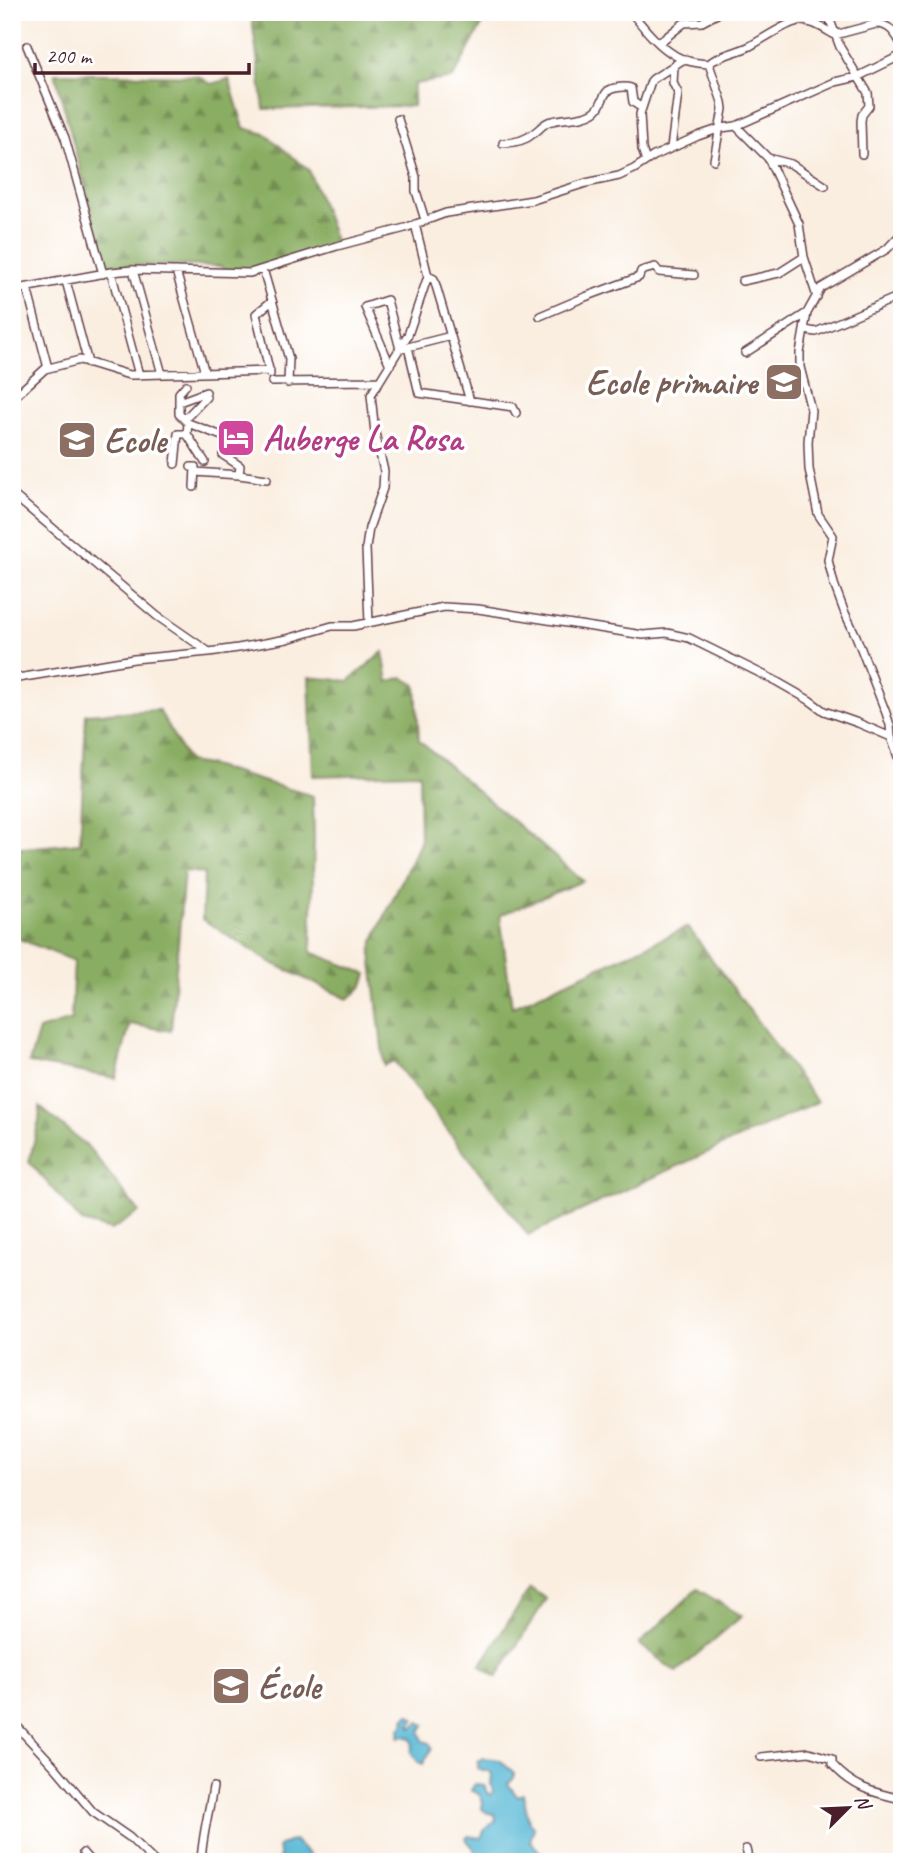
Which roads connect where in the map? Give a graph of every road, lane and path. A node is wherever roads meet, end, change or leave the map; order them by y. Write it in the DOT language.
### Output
graph roads {
  1 [pos="631,12"];
  2 [pos="827,12"];
  3 [pos="718,14"];
  4 [pos="835,35"];
  5 [pos="659,43"];
  6 [pos="27,46"];
  7 [pos="902,46"];
  8 [pos="902,55"];
  9 [pos="684,59"];
  10 [pos="709,64"];
  11 [pos="674,66"];
  12 [pos="857,77"];
  13 [pos="642,108"];
  14 [pos="398,119"];
  15 [pos="736,125"];
  16 [pos="721,128"];
  17 [pos="503,143"];
  18 [pos="671,148"];
  19 [pos="862,154"];
  20 [pos="768,158"];
  21 [pos="714,159"];
  22 [pos="646,161"];
  23 [pos="825,186"];
  24 [pos="425,220"];
  25 [pos="415,224"];
  26 [pos="902,233"];
  27 [pos="804,257"];
  28 [pos="263,269"];
  29 [pos="133,270"];
  30 [pos="176,271"];
  31 [pos="107,273"];
  32 [pos="694,275"];
  33 [pos="428,276"];
  34 [pos="66,281"];
  35 [pos="742,281"];
  36 [pos="27,288"];
  37 [pos="12,290"];
  38 [pos="902,295"];
  39 [pos="817,297"];
  40 [pos="272,301"];
  41 [pos="807,313"];
  42 [pos="540,316"];
  43 [pos="805,330"];
  44 [pos="451,336"];
  45 [pos="404,348"];
  46 [pos="745,353"];
  47 [pos="88,363"];
  48 [pos="390,365"];
  49 [pos="48,368"];
  50 [pos="270,371"];
  51 [pos="205,373"];
  52 [pos="139,374"];
  53 [pos="162,374"];
  54 [pos="379,381"];
  55 [pos="288,383"];
  56 [pos="186,385"];
  57 [pos="12,399"];
  58 [pos="470,401"];
  59 [pos="179,402"];
  60 [pos="516,414"];
  61 [pos="187,421"];
  62 [pos="187,434"];
  63 [pos="227,438"];
  64 [pos="223,455"];
  65 [pos="205,462"];
  66 [pos="175,464"];
  67 [pos="239,475"];
  68 [pos="267,479"];
  69 [pos="195,484"];
  70 [pos="12,494"];
  71 [pos="369,623"];
  72 [pos="209,652"];
  73 [pos="12,679"];
  74 [pos="891,737"];
  75 [pos="902,768"];
  76 [pos="12,1721"];
  77 [pos="761,1757"];
  78 [pos="213,1787"];
  79 [pos="902,1799"];
  80 [pos="746,1849"];
  81 [pos="83,1853"];
  82 [pos="91,1862"];
  83 [pos="155,1862"];
  84 [pos="201,1862"];
  85 [pos="749,1862"];
  1 -- 5 [label="street"];
  2 -- 4 [label="street"];
  3 -- 5 [label="street"];
  4 -- 7 [label="street"];
  4 -- 10 [label="street"];
  4 -- 12 [label="street"];
  5 -- 9 [label="street"];
  6 -- 31 [label="street"];
  8 -- 12 [label="street"];
  9 -- 10 [label="street"];
  9 -- 11 [label="street"];
  10 -- 16 [label="street"];
  11 -- 13 [label="street"];
  11 -- 18 [label="street"];
  12 -- 15 [label="street"];
  12 -- 19 [label="street"];
  13 -- 17 [label="street"];
  13 -- 22 [label="street"];
  14 -- 24 [label="street"];
  15 -- 16 [label="street"];
  15 -- 20 [label="street"];
  16 -- 18 [label="street"];
  16 -- 21 [label="street"];
  18 -- 22 [label="street"];
  20 -- 23 [label="street"];
  20 -- 27 [label="street"];
  22 -- 24 [label="street"];
  24 -- 25 [label="street"];
  25 -- 28 [label="street"];
  25 -- 33 [label="street"];
  26 -- 39 [label="street"];
  27 -- 35 [label="street"];
  27 -- 39 [label="street"];
  28 -- 30 [label="street"];
  28 -- 40 [label="street"];
  29 -- 30 [label="street"];
  29 -- 31 [label="street"];
  29 -- 53 [label="street"];
  30 -- 51 [label="street"];
  31 -- 34 [label="street"];
  31 -- 52 [label="street"];
  32 -- 42 [label="street"];
  33 -- 44 [label="street"];
  33 -- 45 [label="street"];
  34 -- 36 [label="street"];
  34 -- 47 [label="street"];
  36 -- 37 [label="street"];
  36 -- 49 [label="street"];
  38 -- 43 [label="street"];
  39 -- 41 [label="street"];
  40 -- 50 [label="street"];
  40 -- 55 [label="street"];
  41 -- 43 [label="street"];
  41 -- 46 [label="street"];
  43 -- 74 [label="street"];
  44 -- 45 [label="street"];
  44 -- 58 [label="street"];
  45 -- 48 [label="street"];
  45 -- 48 [label="street"];
  45 -- 58 [label="street"];
  47 -- 49 [label="street"];
  47 -- 52 [label="street"];
  48 -- 54 [label="street"];
  49 -- 57 [label="street"];
  50 -- 51 [label="street"];
  50 -- 55 [label="street"];
  51 -- 53 [label="street"];
  52 -- 53 [label="street"];
  54 -- 55 [label="street"];
  54 -- 71 [label="street"];
  56 -- 59 [label="street"];
  58 -- 60 [label="street"];
  59 -- 61 [label="street"];
  59 -- 61 [label="street"];
  61 -- 62 [label="street"];
  61 -- 63 [label="street"];
  62 -- 65 [label="street"];
  62 -- 66 [label="street"];
  64 -- 67 [label="street"];
  67 -- 68 [label="street"];
  67 -- 69 [label="street"];
  70 -- 72 [label="street"];
  71 -- 72 [label="street"];
  71 -- 74 [label="street"];
  72 -- 73 [label="street"];
  74 -- 75 [label="street"];
  76 -- 83 [label="street"];
  77 -- 79 [label="street"];
  78 -- 84 [label="street"];
  80 -- 85 [label="street"];
  81 -- 82 [label="street"];
}
